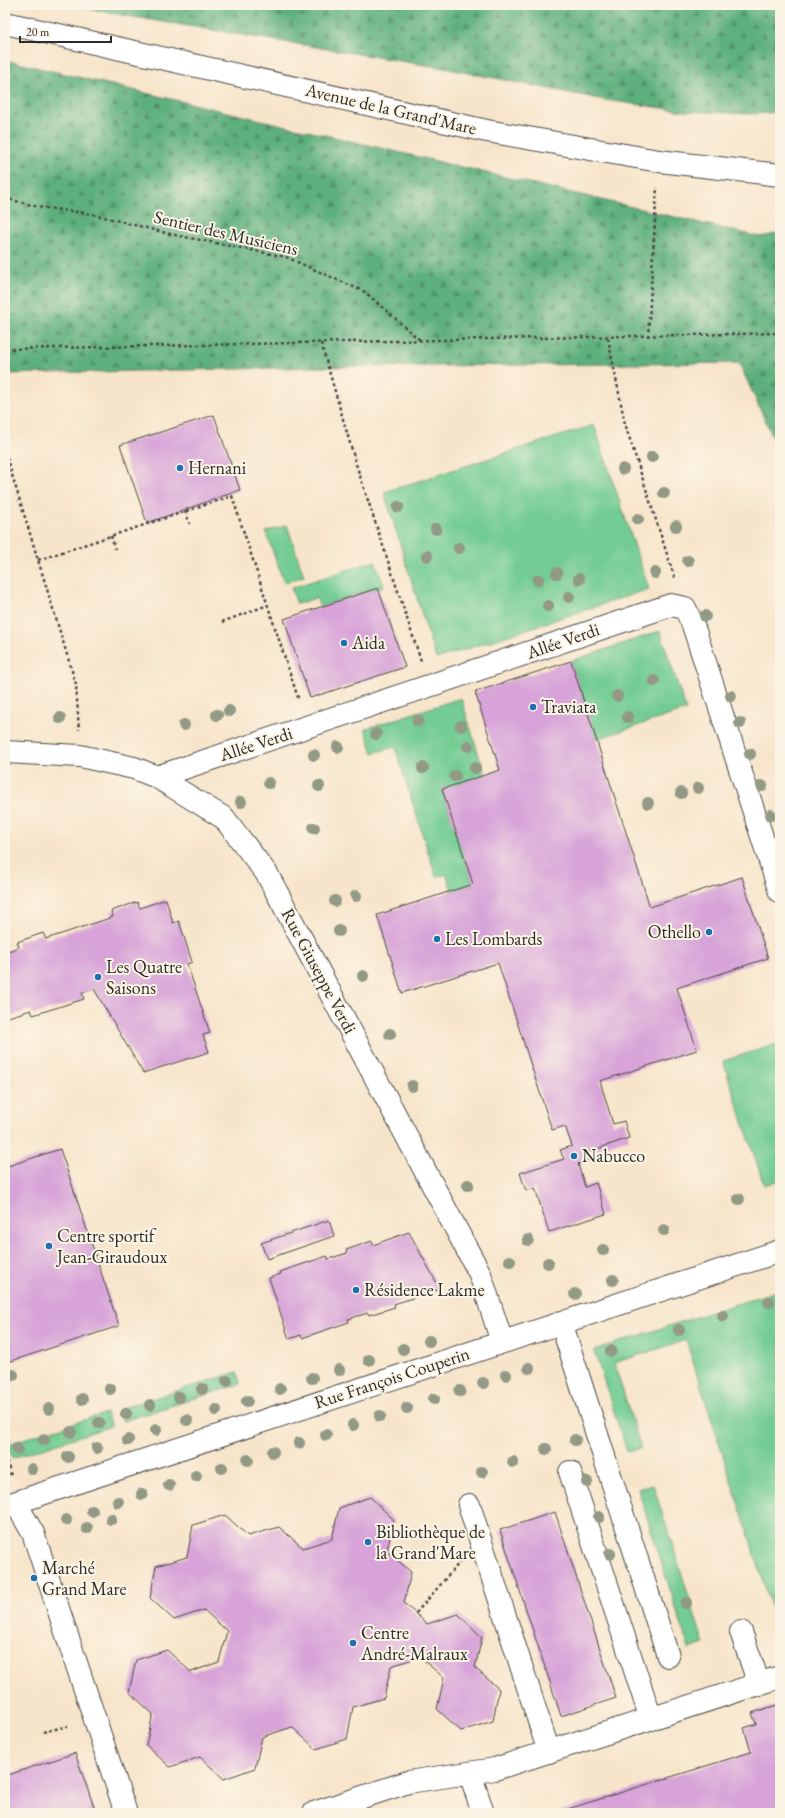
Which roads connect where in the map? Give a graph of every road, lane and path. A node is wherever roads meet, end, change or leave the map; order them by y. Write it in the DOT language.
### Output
graph roads {
  1 [pos="5,23"];
  2 [pos="659,161"];
  3 [pos="780,175"];
  4 [pos="5,196"];
  5 [pos="780,333"];
  6 [pos="648,337"];
  7 [pos="608,338"];
  8 [pos="421,341"];
  9 [pos="321,343"];
  10 [pos="5,349"];
  11 [pos="5,452"];
  12 [pos="185,512"];
  13 [pos="190,524"];
  14 [pos="111,536"];
  15 [pos="115,549"];
  16 [pos="38,560"];
  17 [pos="268,605"];
  18 [pos="677,606"];
  19 [pos="222,622"];
  20 [pos="429,687"];
  21 [pos="308,727"];
  22 [pos="5,752"];
  23 [pos="80,756"];
  24 [pos="157,776"];
  25 [pos="780,892"];
  26 [pos="780,1250"];
  27 [pos="561,1322"];
  28 [pos="502,1342"];
  29 [pos="5,1455"];
  30 [pos="570,1472"];
  31 [pos="12,1482"];
  32 [pos="469,1505"];
  33 [pos="14,1510"];
  34 [pos="480,1538"];
  35 [pos="416,1614"];
  36 [pos="741,1632"];
  37 [pos="668,1656"];
  38 [pos="780,1677"];
  39 [pos="759,1684"];
  40 [pos="651,1719"];
  41 [pos="548,1752"];
  42 [pos="470,1773"];
  43 [pos="126,1813"];
  44 [pos="314,1813"];
  45 [pos="483,1813"];
  1 -- 2 [label="street, Avenue de la Grand'Mare"];
  2 -- 3 [label="street, Avenue de la Grand'Mare"];
  2 -- 6 [label="path"];
  4 -- 8 [label="path, Sentier des Musiciens"];
  5 -- 6 [label="path"];
  6 -- 7 [label="path"];
  7 -- 8 [label="path"];
  7 -- 18 [label="path"];
  8 -- 9 [label="path"];
  9 -- 10 [label="path"];
  9 -- 20 [label="path"];
  11 -- 16 [label="path"];
  12 -- 13 [label="path"];
  12 -- 14 [label="path"];
  12 -- 17 [label="path"];
  14 -- 15 [label="path"];
  14 -- 16 [label="path"];
  16 -- 23 [label="path"];
  17 -- 19 [label="path"];
  17 -- 21 [label="path"];
  18 -- 20 [label="street, Allée Verdi"];
  18 -- 25 [label="street"];
  20 -- 21 [label="street, Allée Verdi"];
  21 -- 24 [label="street, Allée Verdi"];
  22 -- 23 [label="street, Rue Giuseppe Verdi"];
  23 -- 24 [label="street, Rue Giuseppe Verdi"];
  24 -- 28 [label="street, Rue Giuseppe Verdi"];
  26 -- 27 [label="street, Rue François Couperin"];
  27 -- 28 [label="street, Rue François Couperin"];
  27 -- 37 [label="street"];
  28 -- 33 [label="street, Rue François Couperin"];
  29 -- 31 [label="path"];
  30 -- 40 [label="street"];
  32 -- 34 [label="street"];
  33 -- 43 [label="street"];
  34 -- 35 [label="path"];
  34 -- 41 [label="street"];
  36 -- 39 [label="street"];
  38 -- 39 [label="street"];
  39 -- 40 [label="street"];
  40 -- 41 [label="street"];
  41 -- 42 [label="street"];
  42 -- 44 [label="street"];
  42 -- 45 [label="street"];
}
